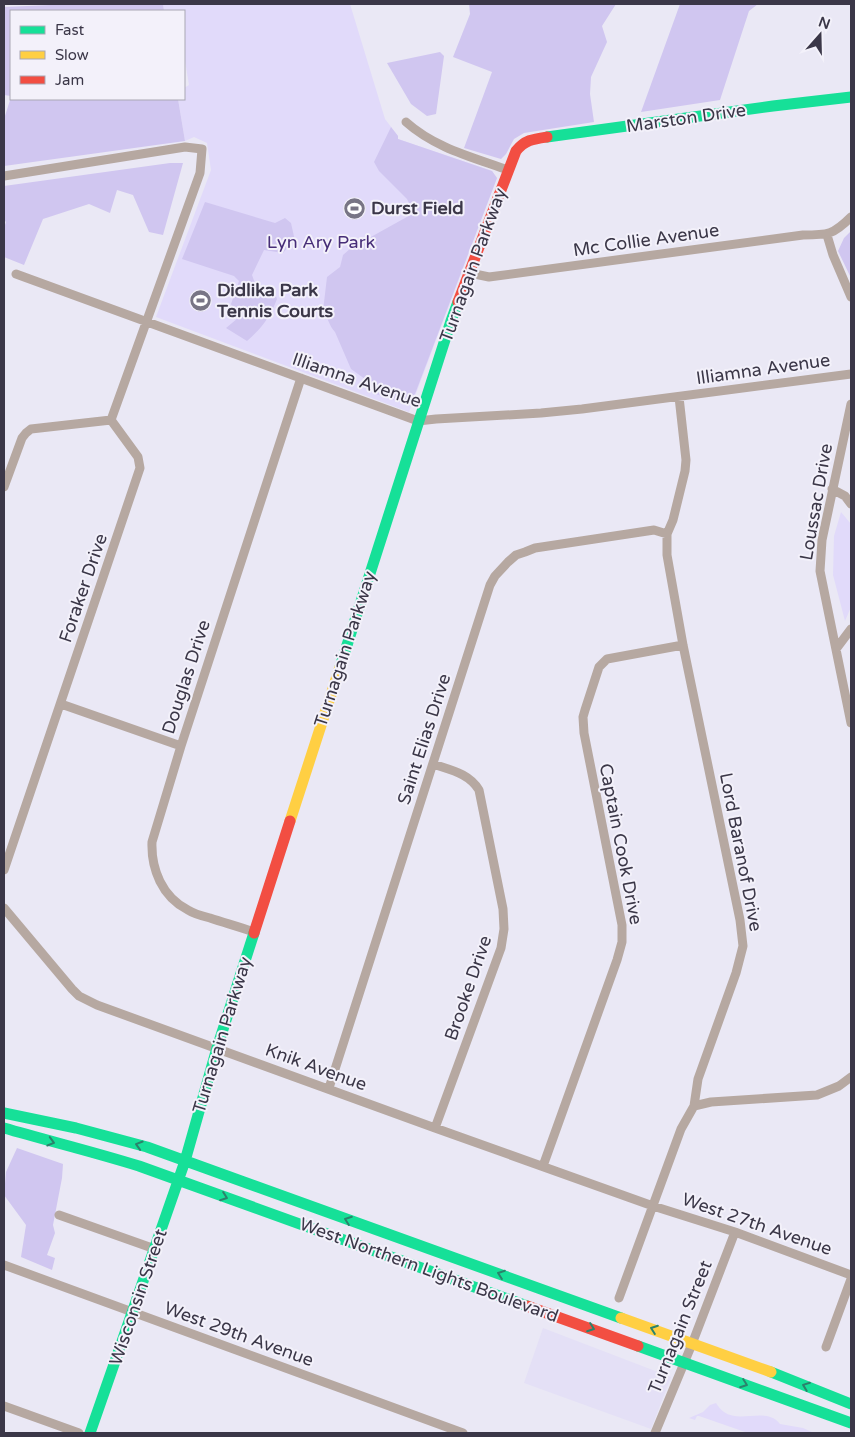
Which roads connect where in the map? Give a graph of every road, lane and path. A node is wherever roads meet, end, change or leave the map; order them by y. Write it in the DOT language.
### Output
graph roads {
  1 [pos="851,97"];
  2 [pos="406,122"];
  3 [pos="522,144"];
  4 [pos="508,170"];
  5 [pos="4,176"];
  6 [pos="851,217"];
  7 [pos="827,235"];
  8 [pos="470,273"];
  9 [pos="16,274"];
  10 [pos="851,297"];
  11 [pos="146,322"];
  12 [pos="851,374"];
  13 [pos="301,378"];
  14 [pos="679,397"];
  15 [pos="851,404"];
  16 [pos="111,420"];
  17 [pos="418,421"];
  18 [pos="4,487"];
  19 [pos="832,489"];
  20 [pos="851,504"];
  21 [pos="667,534"];
  22 [pos="851,629"];
  23 [pos="683,645"];
  24 [pos="836,649"];
  25 [pos="61,704"];
  26 [pos="851,723"];
  27 [pos="181,746"];
  28 [pos="433,764"];
  29 [pos="4,870"];
  30 [pos="4,908"];
  31 [pos="254,932"];
  32 [pos="217,1048"];
  33 [pos="851,1078"];
  34 [pos="329,1088"];
  35 [pos="694,1106"];
  36 [pos="4,1113"];
  37 [pos="4,1128"];
  38 [pos="435,1128"];
  39 [pos="185,1161"];
  40 [pos="543,1166"];
  41 [pos="178,1181"];
  42 [pos="653,1206"];
  43 [pos="59,1215"];
  44 [pos="735,1232"];
  45 [pos="155,1248"];
  46 [pos="4,1265"];
  47 [pos="851,1275"];
  48 [pos="851,1279"];
  49 [pos="619,1298"];
  50 [pos="133,1312"];
  51 [pos="692,1344"];
  52 [pos="826,1347"];
  53 [pos="685,1362"];
  54 [pos="851,1404"];
  55 [pos="4,1406"];
  56 [pos="851,1423"];
  57 [pos="80,1433"];
  58 [pos="90,1433"];
  59 [pos="463,1433"];
  60 [pos="655,1433"];
  1 -- 3 [label="street, Marston Drive"];
  2 -- 4 [label="street"];
  3 -- 4 [label="street, Turnagain Parkway"];
  4 -- 8 [label="street, Turnagain Parkway"];
  5 -- 11 [label="street"];
  6 -- 7 [label="street"];
  7 -- 8 [label="street, Mc Collie Avenue"];
  7 -- 10 [label="street"];
  8 -- 17 [label="street, Turnagain Parkway"];
  9 -- 11 [label="street, Illiamna Avenue"];
  11 -- 13 [label="street, Illiamna Avenue"];
  11 -- 16 [label="street"];
  12 -- 14 [label="street, Illiamna Avenue"];
  13 -- 17 [label="street, Illiamna Avenue"];
  13 -- 27 [label="street, Douglas Drive"];
  14 -- 17 [label="street, Illiamna Avenue"];
  14 -- 21 [label="street, Lord Baranof Drive"];
  15 -- 19 [label="street, Loussac Drive"];
  16 -- 18 [label="street"];
  16 -- 25 [label="street, Foraker Drive"];
  17 -- 31 [label="street, Turnagain Parkway"];
  19 -- 20 [label="street"];
  19 -- 24 [label="street, Loussac Drive"];
  21 -- 23 [label="street, Lord Baranof Drive"];
  21 -- 28 [label="street, Saint Elias Drive"];
  22 -- 24 [label="street"];
  23 -- 35 [label="street, Lord Baranof Drive"];
  23 -- 40 [label="street, Captain Cook Drive"];
  24 -- 26 [label="street, Loussac Drive"];
  25 -- 27 [label="street"];
  25 -- 29 [label="street, Foraker Drive"];
  27 -- 31 [label="street, Douglas Drive"];
  28 -- 34 [label="street, Saint Elias Drive"];
  28 -- 38 [label="street, Brooke Drive"];
  30 -- 32 [label="street, Knik Avenue"];
  31 -- 32 [label="street, Turnagain Parkway"];
  32 -- 34 [label="street, Knik Avenue"];
  32 -- 39 [label="street, Turnagain Parkway"];
  33 -- 35 [label="street"];
  34 -- 38 [label="street, Knik Avenue"];
  35 -- 42 [label="street, Lord Baranof Drive"];
  39 -- 36 [label="street, West Northern Lights Boulevard, one-way"];
  37 -- 41 [label="street, West Northern Lights Boulevard, one-way"];
  38 -- 40 [label="street, Knik Avenue"];
  39 -- 41 [label="street, Wisconsin Street"];
  51 -- 39 [label="street, West Northern Lights Boulevard, one-way"];
  40 -- 42 [label="street, Knik Avenue"];
  41 -- 45 [label="street, Wisconsin Street"];
  41 -- 53 [label="street, West Northern Lights Boulevard, one-way"];
  42 -- 44 [label="street, West 27th Avenue"];
  42 -- 49 [label="street, Lord Baranof Drive"];
  43 -- 45 [label="street"];
  44 -- 47 [label="street, West 27th Avenue"];
  44 -- 51 [label="street, Turnagain Street"];
  45 -- 50 [label="street, Wisconsin Street"];
  46 -- 50 [label="street, West 29th Avenue"];
  48 -- 52 [label="street"];
  50 -- 58 [label="street, Wisconsin Street"];
  50 -- 59 [label="street, West 29th Avenue"];
  51 -- 53 [label="street, Turnagain Street"];
  54 -- 51 [label="street, West Northern Lights Boulevard, one-way"];
  53 -- 56 [label="street, West Northern Lights Boulevard, one-way"];
  53 -- 60 [label="street, Turnagain Street"];
  55 -- 57 [label="street"];
}
